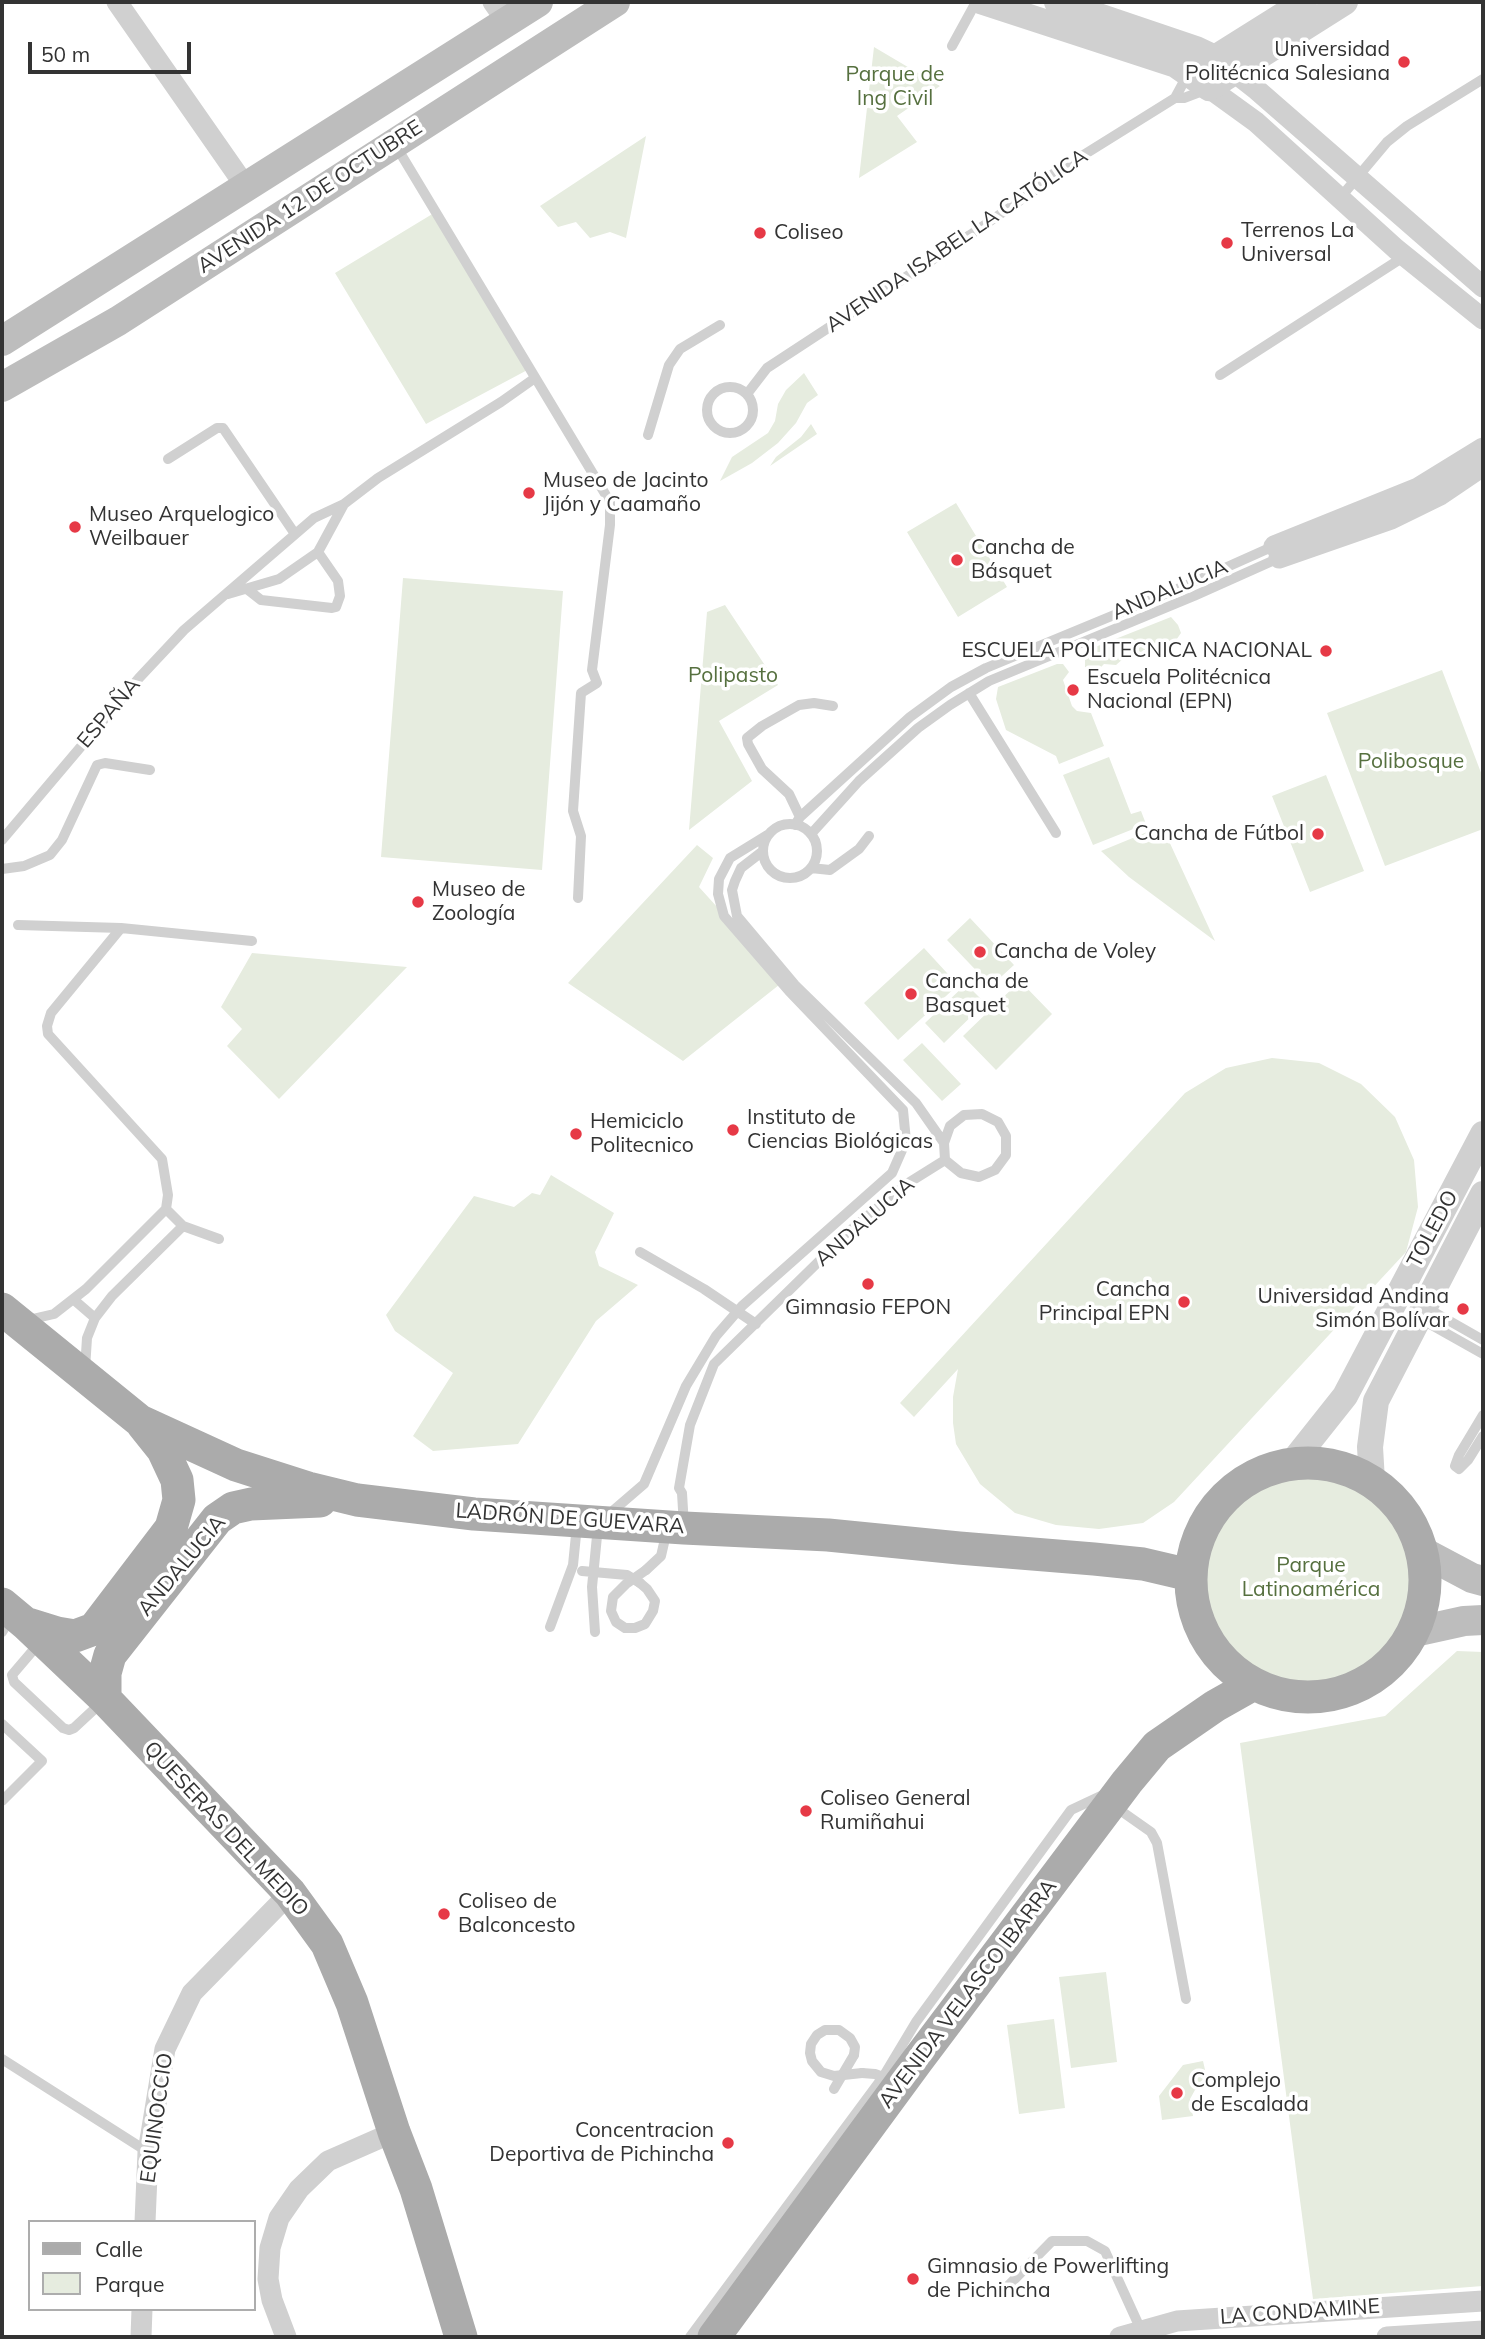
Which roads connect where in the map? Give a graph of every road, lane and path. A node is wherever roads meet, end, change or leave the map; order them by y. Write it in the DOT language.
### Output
graph roads {
  1 [pos="117,2"];
  2 [pos="538,2"];
  3 [pos="615,2"];
  4 [pos="976,2"];
  5 [pos="983,2"];
  6 [pos="1057,2"];
  7 [pos="1304,2"];
  8 [pos="1345,2"];
  9 [pos="500,12"];
  10 [pos="952,46"];
  11 [pos="1224,65"];
  12 [pos="419,77"];
  13 [pos="1483,79"];
  14 [pos="1198,81"];
  15 [pos="1175,98"];
  16 [pos="394,143"];
  17 [pos="1358,177"];
  18 [pos="246,187"];
  19 [pos="1340,198"];
  20 [pos="1405,256"];
  21 [pos="203,266"];
  22 [pos="1483,287"];
  23 [pos="1483,319"];
  24 [pos="720,325"];
  25 [pos="2,341"];
  26 [pos="1220,375"];
  27 [pos="535,378"];
  28 [pos="2,387"];
  29 [pos="747,394"];
  30 [pos="648,435"];
  31 [pos="1483,448"];
  32 [pos="168,459"];
  33 [pos="1483,466"];
  34 [pos="344,504"];
  35 [pos="295,534"];
  36 [pos="1286,548"];
  37 [pos="318,552"];
  38 [pos="247,589"];
  39 [pos="225,595"];
  40 [pos="969,693"];
  41 [pos="833,706"];
  42 [pos="150,770"];
  43 [pos="797,821"];
  44 [pos="1056,833"];
  45 [pos="769,834"];
  46 [pos="811,834"];
  47 [pos="869,836"];
  48 [pos="2,840"];
  49 [pos="763,851"];
  50 [pos="811,868"];
  51 [pos="2,869"];
  52 [pos="578,898"];
  53 [pos="18,925"];
  54 [pos="121,928"];
  55 [pos="252,941"];
  56 [pos="1483,1134"];
  57 [pos="944,1143"];
  58 [pos="944,1160"];
  59 [pos="1483,1194"];
  60 [pos="166,1209"];
  61 [pos="179,1222"];
  62 [pos="219,1239"];
  63 [pos="640,1252"];
  64 [pos="73,1298"];
  65 [pos="737,1311"];
  66 [pos="1422,1313"];
  67 [pos="8,1315"];
  68 [pos="95,1318"];
  69 [pos="755,1324"];
  70 [pos="1483,1340"];
  71 [pos="1483,1354"];
  72 [pos="86,1378"];
  73 [pos="1483,1415"];
  74 [pos="140,1421"];
  75 [pos="1483,1436"];
  76 [pos="1291,1464"];
  77 [pos="1372,1481"];
  78 [pos="357,1500"];
  79 [pos="588,1522"];
  80 [pos="676,1528"];
  81 [pos="1423,1552"];
  82 [pos="588,1572"];
  83 [pos="1190,1575"];
  84 [pos="1483,1581"];
  85 [pos="1483,1620"];
  86 [pos="17,1623"];
  87 [pos="550,1626"];
  88 [pos="595,1632"];
  89 [pos="1415,1632"];
  90 [pos="1254,1684"];
  91 [pos="105,1699"];
  92 [pos="2,1724"];
  93 [pos="1117,1796"];
  94 [pos="2,1801"];
  95 [pos="290,1893"];
  96 [pos="984,1971"];
  97 [pos="1186,1999"];
  98 [pos="2,2059"];
  99 [pos="883,2077"];
  100 [pos="834,2089"];
  101 [pos="394,2132"];
  102 [pos="148,2152"];
  103 [pos="416,2189"];
  104 [pos="145,2220"];
  105 [pos="1004,2290"];
  106 [pos="1483,2301"];
  107 [pos="142,2311"];
  108 [pos="1216,2327"];
  109 [pos="1141,2330"];
  110 [pos="1483,2331"];
  111 [pos="141,2337"];
  112 [pos="286,2337"];
  113 [pos="461,2337"];
  114 [pos="472,2337"];
  115 [pos="690,2337"];
  116 [pos="714,2337"];
  117 [pos="737,2337"];
  118 [pos="1120,2337"];
  119 [pos="1387,2337"];
  1 -- 18 [label="street"];
  2 -- 9 [label="main road, AVENIDA 12 DE OCTUBRE"];
  3 -- 16 [label="main road, AVENIDA 12 DE OCTUBRE"];
  4 -- 10 [label="lane"];
  5 -- 14 [label="street"];
  6 -- 11 [label="street"];
  7 -- 11 [label="street, AVENIDA ISABEL LA CATÓLICA"];
  8 -- 11 [label="street, AVENIDA ISABEL LA CATÓLICA"];
  9 -- 12 [label="main road, AVENIDA 12 DE OCTUBRE"];
  11 -- 14 [label="street, AVENIDA ISABEL LA CATÓLICA"];
  11 -- 17 [label="street"];
  12 -- 16 [label="main road"];
  12 -- 18 [label="main road, AVENIDA 12 DE OCTUBRE"];
  13 -- 17 [label="lane"];
  14 -- 15 [label="lane, AVENIDA ISABEL LA CATÓLICA"];
  14 -- 15 [label="lane, AVENIDA ISABEL LA CATÓLICA"];
  14 -- 19 [label="street"];
  15 -- 29 [label="lane, AVENIDA ISABEL LA CATÓLICA"];
  16 -- 21 [label="main road, AVENIDA 12 DE OCTUBRE"];
  16 -- 27 [label="lane"];
  17 -- 19 [label="lane"];
  17 -- 22 [label="street"];
  18 -- 21 [label="main road"];
  18 -- 25 [label="main road, AVENIDA 12 DE OCTUBRE"];
  19 -- 20 [label="street"];
  20 -- 23 [label="street"];
  20 -- 26 [label="lane"];
  21 -- 28 [label="main road, AVENIDA 12 DE OCTUBRE"];
  24 -- 30 [label="lane"];
  27 -- 34 [label="lane, ESPAÑA"];
  27 -- 52 [label="lane"];
  29 -- 29 [label="lane"];
  31 -- 36 [label="street"];
  32 -- 35 [label="lane"];
  33 -- 36 [label="street"];
  34 -- 35 [label="lane, ESPAÑA"];
  34 -- 37 [label="lane, ESPAÑA"];
  35 -- 39 [label="lane, ESPAÑA"];
  36 -- 40 [label="lane, ANDALUCIA"];
  36 -- 43 [label="lane, ANDALUCIA"];
  37 -- 38 [label="lane, ESPAÑA"];
  37 -- 38 [label="lane"];
  38 -- 39 [label="lane, ESPAÑA"];
  39 -- 48 [label="lane, ESPAÑA"];
  40 -- 44 [label="lane"];
  40 -- 46 [label="lane, ANDALUCIA"];
  41 -- 43 [label="lane"];
  42 -- 51 [label="lane"];
  43 -- 45 [label="lane"];
  43 -- 46 [label="lane"];
  45 -- 49 [label="lane"];
  45 -- 65 [label="lane, ANDALUCIA"];
  46 -- 50 [label="lane"];
  47 -- 50 [label="lane"];
  49 -- 50 [label="lane"];
  49 -- 57 [label="lane"];
  53 -- 54 [label="lane"];
  54 -- 55 [label="lane"];
  54 -- 60 [label="lane"];
  56 -- 76 [label="street, TOLEDO"];
  57 -- 58 [label="lane"];
  57 -- 58 [label="lane"];
  58 -- 69 [label="lane, ANDALUCIA"];
  59 -- 66 [label="street, TOLEDO"];
  60 -- 61 [label="lane"];
  60 -- 64 [label="lane"];
  61 -- 62 [label="lane"];
  61 -- 68 [label="lane"];
  63 -- 65 [label="lane"];
  64 -- 67 [label="lane"];
  64 -- 68 [label="lane"];
  65 -- 69 [label="lane"];
  65 -- 79 [label="lane, ANDALUCIA"];
  66 -- 70 [label="lane"];
  66 -- 71 [label="lane"];
  66 -- 77 [label="street, TOLEDO"];
  67 -- 72 [label="main road, LADRÓN DE GUEVARA"];
  68 -- 72 [label="lane"];
  69 -- 80 [label="lane, ANDALUCIA"];
  72 -- 74 [label="main road, LADRÓN DE GUEVARA"];
  73 -- 75 [label="lane"];
  74 -- 78 [label="main road, LADRÓN DE GUEVARA"];
  74 -- 86 [label="main road, ANDALUCIA"];
  76 -- 77 [label="main road"];
  76 -- 83 [label="main road"];
  77 -- 81 [label="main road"];
  78 -- 79 [label="main road, LADRÓN DE GUEVARA"];
  78 -- 91 [label="main road, ANDALUCIA"];
  79 -- 80 [label="main road, LADRÓN DE GUEVARA"];
  79 -- 82 [label="lane"];
  79 -- 87 [label="lane"];
  80 -- 82 [label="lane, bridge"];
  80 -- 83 [label="main road, LADRÓN DE GUEVARA"];
  81 -- 84 [label="main road"];
  81 -- 89 [label="main road"];
  82 -- 88 [label="lane"];
  83 -- 90 [label="main road"];
  85 -- 89 [label="main road"];
  86 -- 91 [label="main road, QUESERAS DEL MEDIO"];
  86 -- 91 [label="lane"];
  89 -- 90 [label="main road"];
  90 -- 93 [label="main road, AVENIDA VELASCO IBARRA"];
  91 -- 95 [label="main road, QUESERAS DEL MEDIO"];
  92 -- 94 [label="lane"];
  93 -- 96 [label="main road, AVENIDA VELASCO IBARRA"];
  93 -- 97 [label="lane"];
  93 -- 99 [label="lane"];
  95 -- 101 [label="main road, QUESERAS DEL MEDIO"];
  95 -- 102 [label="street, EQUINOCCIO"];
  96 -- 116 [label="main road, AVENIDA VELASCO IBARRA"];
  96 -- 117 [label="main road"];
  98 -- 102 [label="lane"];
  99 -- 100 [label="lane, bridge"];
  99 -- 115 [label="lane"];
  101 -- 103 [label="main road, QUESERAS DEL MEDIO"];
  101 -- 112 [label="street"];
  102 -- 104 [label="street, EQUINOCCIO"];
  103 -- 113 [label="main road, QUESERAS DEL MEDIO"];
  103 -- 114 [label="main road"];
  105 -- 109 [label="lane"];
  106 -- 108 [label="street, LA CONDAMINE"];
  107 -- 111 [label="street"];
  108 -- 109 [label="street, LA CONDAMINE"];
  109 -- 118 [label="street, LA CONDAMINE"];
  110 -- 119 [label="street, LA CONDAMINE"];
}
